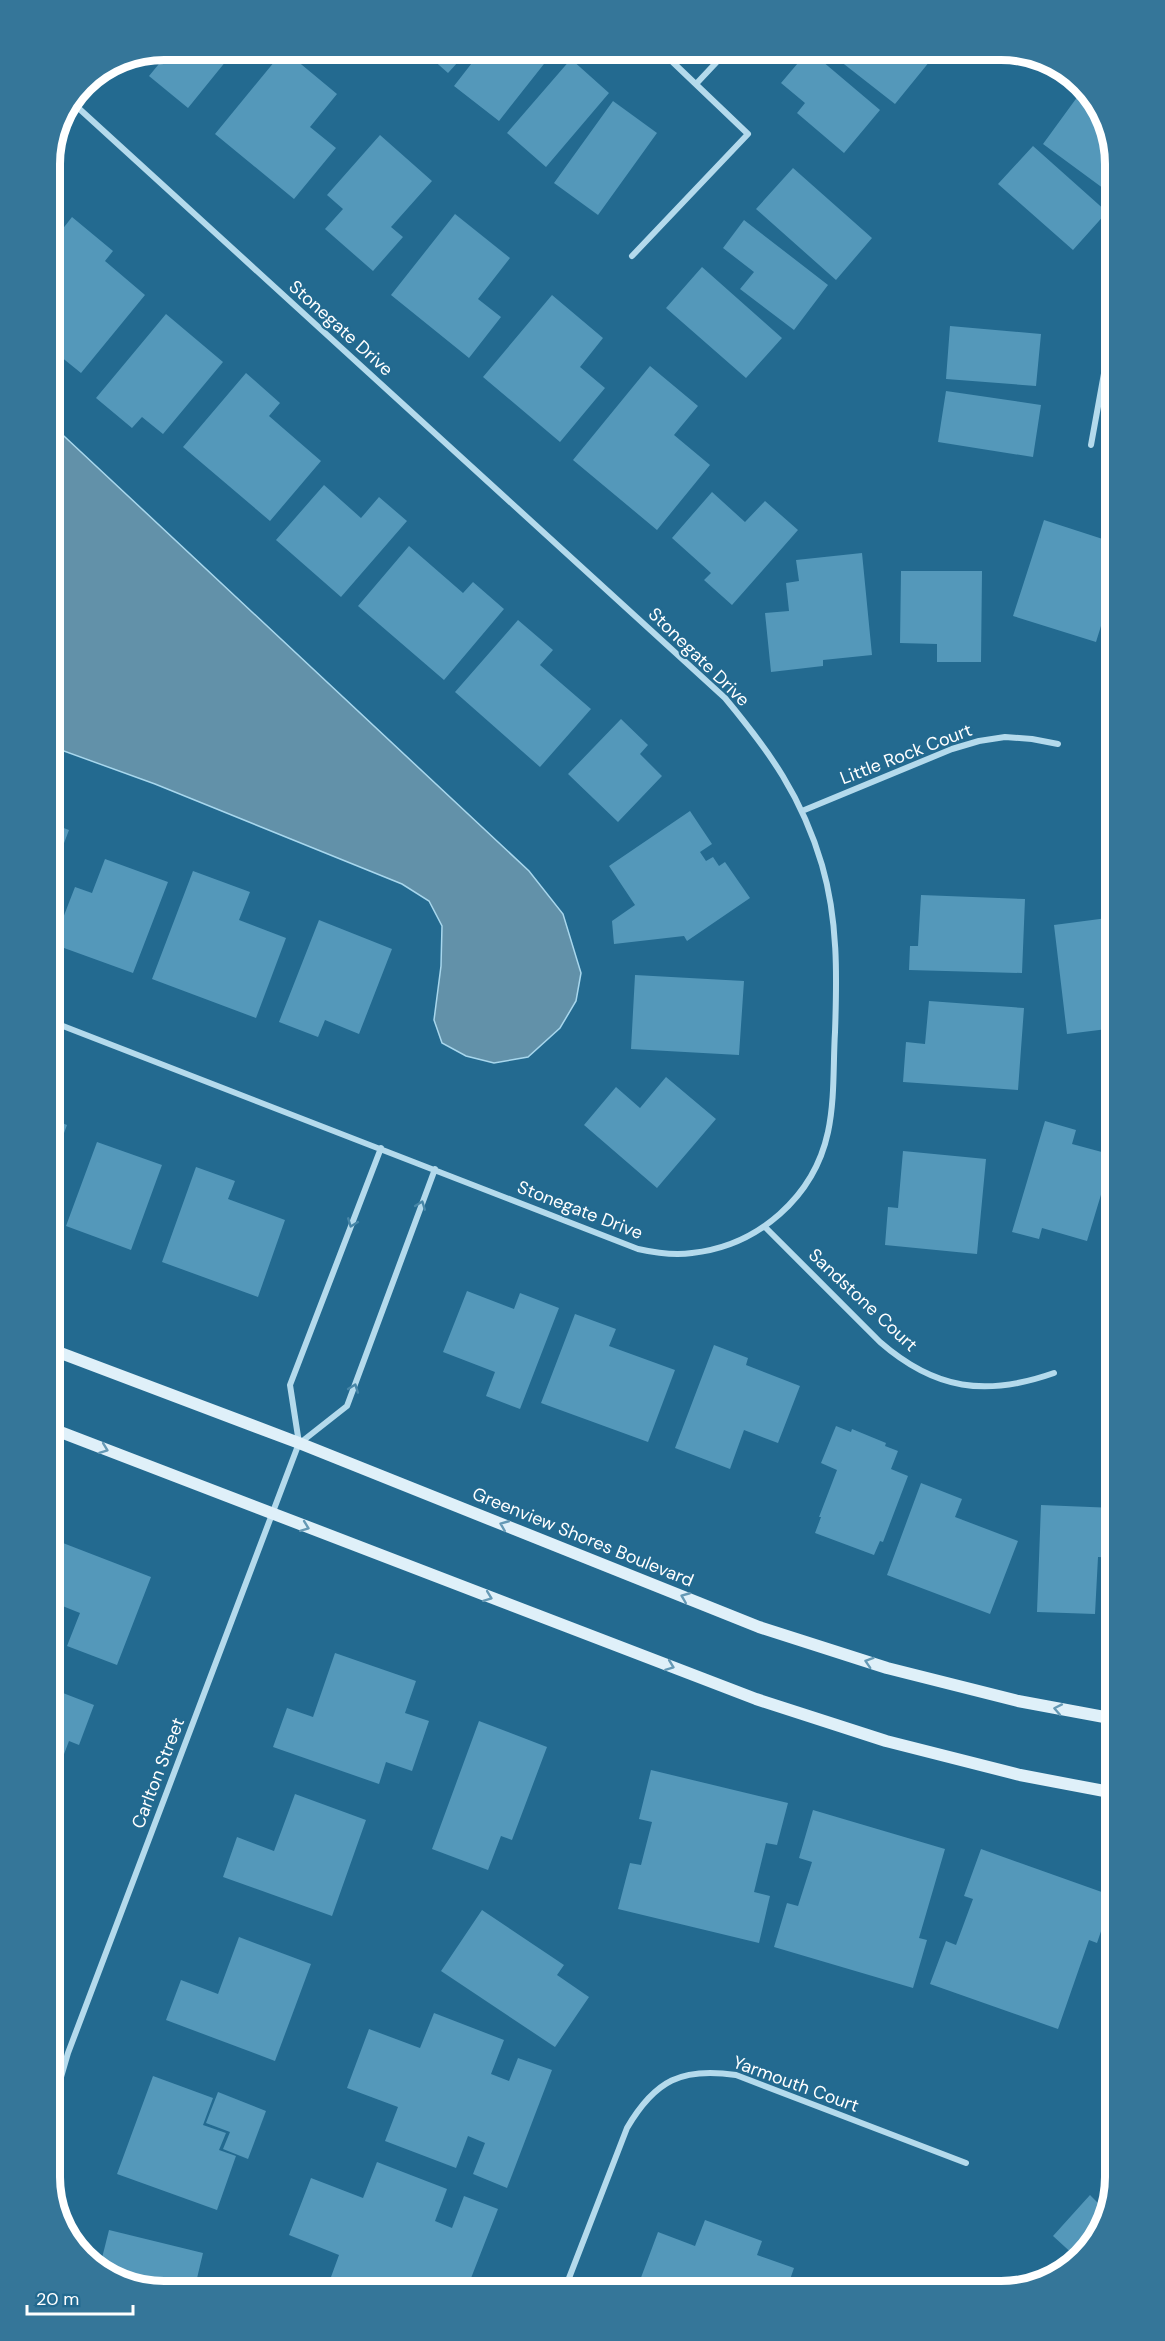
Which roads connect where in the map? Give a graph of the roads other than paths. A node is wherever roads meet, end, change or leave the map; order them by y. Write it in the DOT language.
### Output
graph roads {
  1 [pos="671,60"];
  2 [pos="719,60"];
  3 [pos="696,84"];
  4 [pos="77,107"];
  5 [pos="632,256"];
  6 [pos="1105,373"];
  7 [pos="1092,445"];
  8 [pos="1058,744"];
  9 [pos="802,811"];
  10 [pos="60,1025"];
  11 [pos="381,1148"];
  12 [pos="435,1169"];
  13 [pos="765,1227"];
  14 [pos="60,1352"];
  15 [pos="1054,1373"];
  16 [pos="60,1432"];
  17 [pos="299,1443"];
  18 [pos="272,1515"];
  19 [pos="1105,1717"];
  20 [pos="1105,1790"];
  21 [pos="60,2081"];
  22 [pos="966,2163"];
  23 [pos="568,2281"];
  1 -- 3 [label="street"];
  2 -- 3 [label="street"];
  3 -- 5 [label="street"];
  4 -- 9 [label="street, Stonegate Drive"];
  6 -- 7 [label="street"];
  8 -- 9 [label="street, Little Rock Court"];
  9 -- 13 [label="street, Stonegate Drive"];
  10 -- 11 [label="street, Stonegate Drive"];
  11 -- 12 [label="street, Stonegate Drive"];
  11 -- 17 [label="street, one-way"];
  12 -- 13 [label="street, Stonegate Drive"];
  17 -- 12 [label="street, one-way"];
  13 -- 15 [label="street, Sandstone Court"];
  14 -- 17 [label="street, Greenview Shores Boulevard"];
  16 -- 18 [label="street, one-way"];
  17 -- 18 [label="street, Carlton Street"];
  19 -- 17 [label="street, Greenview Shores Boulevard, one-way"];
  18 -- 20 [label="street, one-way"];
  18 -- 21 [label="street, Carlton Street"];
  22 -- 23 [label="street, Yarmouth Court"];
}
